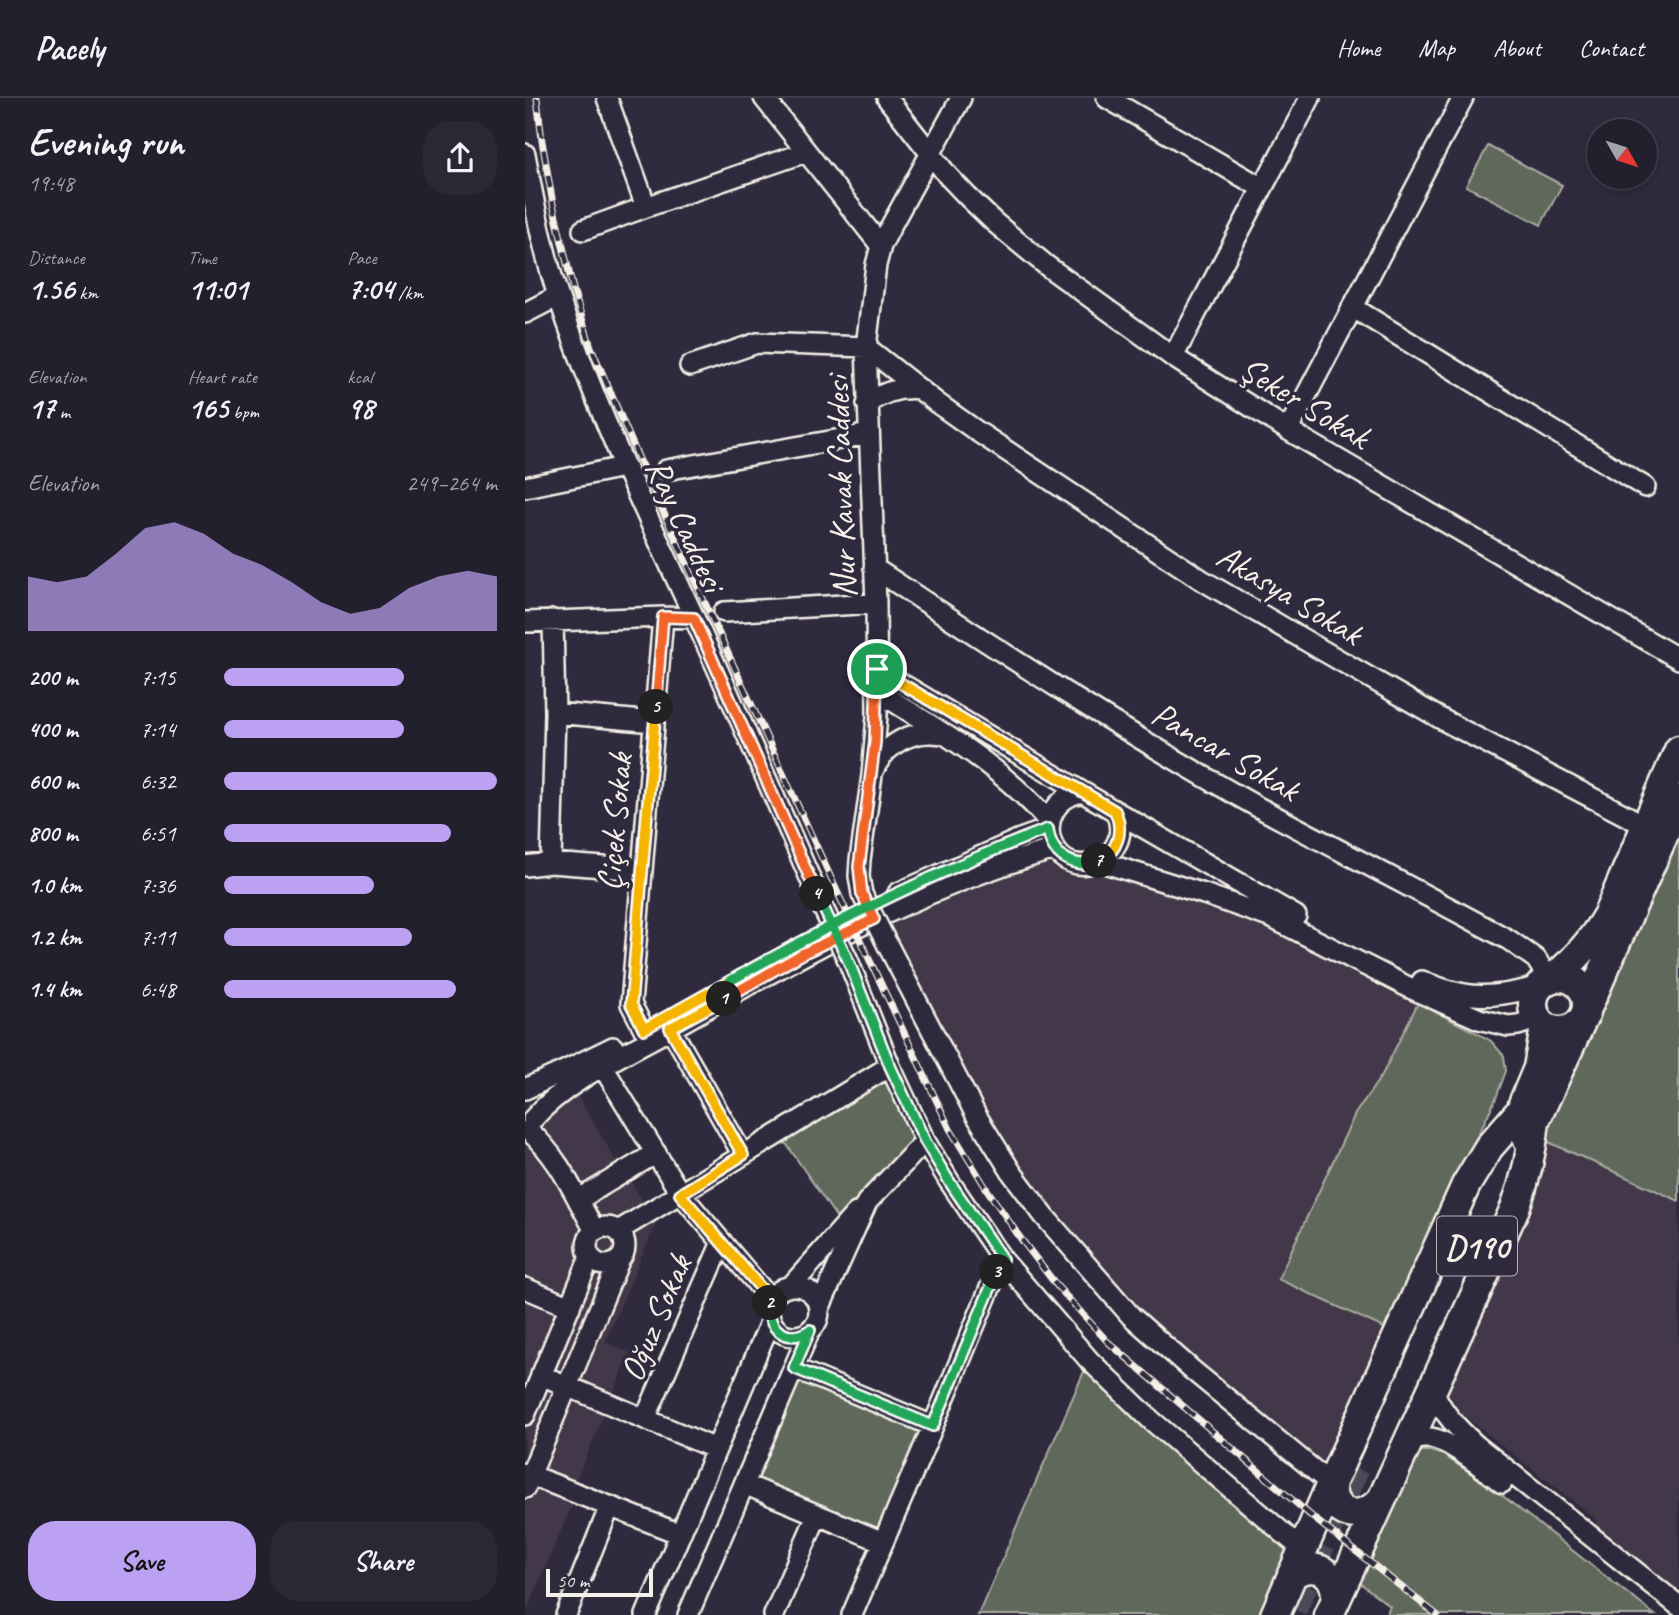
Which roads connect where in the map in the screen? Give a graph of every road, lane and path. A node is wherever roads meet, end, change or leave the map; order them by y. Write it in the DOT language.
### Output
graph roads {
  1 [pos="607,98"];
  2 [pos="764,98"];
  3 [pos="887,98"];
  4 [pos="961,98"];
  5 [pos="1107,98"];
  6 [pos="1310,98"];
  7 [pos="1463,98"];
  8 [pos="806,152"];
  9 [pos="525,154"];
  10 [pos="931,154"];
  11 [pos="1262,188"];
  12 [pos="646,207"];
  13 [pos="583,230"];
  14 [pos="881,246"];
  15 [pos="558,296"];
  16 [pos="1352,307"];
  17 [pos="525,313"];
  18 [pos="866,347"];
  19 [pos="1173,357"];
  20 [pos="690,366"];
  21 [pos="919,389"];
  22 [pos="867,404"];
  23 [pos="1287,430"];
  24 [pos="869,434"];
  25 [pos="624,467"];
  26 [pos="666,470"];
  27 [pos="525,487"];
  28 [pos="1645,487"];
  29 [pos="874,568"];
  30 [pos="876,603"];
  31 [pos="724,612"];
  32 [pos="663,617"];
  33 [pos="694,618"];
  34 [pos="553,620"];
  35 [pos="525,622"];
  36 [pos="1679,659"];
  37 [pos="877,669"];
  38 [pos="877,691"];
  39 [pos="555,713"];
  40 [pos="655,722"];
  41 [pos="945,734"];
  42 [pos="1679,750"];
  43 [pos="872,775"];
  44 [pos="1084,793"];
  45 [pos="1679,800"];
  46 [pos="1115,811"];
  47 [pos="1049,826"];
  48 [pos="1646,827"];
  49 [pos="1055,849"];
  50 [pos="1098,862"];
  51 [pos="551,863"];
  52 [pos="525,866"];
  53 [pos="642,870"];
  54 [pos="874,919"];
  55 [pos="1548,981"];
  56 [pos="1584,1015"];
  57 [pos="1541,1023"];
  58 [pos="670,1028"];
  59 [pos="644,1029"];
  60 [pos="890,1066"];
  61 [pos="603,1067"];
  62 [pos="525,1089"];
  63 [pos="525,1096"];
  64 [pos="1526,1118"];
  65 [pos="529,1127"];
  66 [pos="925,1141"];
  67 [pos="656,1153"];
  68 [pos="743,1155"];
  69 [pos="680,1194"];
  70 [pos="578,1200"];
  71 [pos="867,1202"];
  72 [pos="595,1231"];
  73 [pos="618,1231"];
  74 [pos="722,1242"];
  75 [pos="590,1257"];
  76 [pos="1002,1259"];
  77 [pos="619,1261"];
  78 [pos="792,1286"];
  79 [pos="525,1288"];
  80 [pos="771,1300"];
  81 [pos="570,1307"];
  82 [pos="819,1309"];
  83 [pos="771,1320"];
  84 [pos="810,1330"];
  85 [pos="794,1368"];
  86 [pos="541,1375"];
  87 [pos="567,1386"];
  88 [pos="1432,1388"];
  89 [pos="525,1415"];
  90 [pos="645,1419"];
  91 [pos="933,1426"];
  92 [pos="1407,1442"];
  93 [pos="716,1449"];
  94 [pos="1365,1468"];
  95 [pos="527,1478"];
  96 [pos="744,1484"];
  97 [pos="1331,1484"];
  98 [pos="1381,1500"];
  99 [pos="610,1506"];
  100 [pos="817,1515"];
  101 [pos="680,1534"];
  102 [pos="883,1542"];
  103 [pos="1298,1562"];
  104 [pos="1679,1606"];
  105 [pos="1333,1607"];
  106 [pos="1286,1613"];
  107 [pos="566,1615"];
  108 [pos="646,1615"];
  109 [pos="688,1615"];
  110 [pos="774,1615"];
  111 [pos="852,1615"];
  112 [pos="1671,1615"];
  1 -- 12 [label="street"];
  2 -- 8 [label="street"];
  3 -- 10 [label="street, Şeker Sokak"];
  4 -- 10 [label="street, Nur Kavak Caddesi"];
  5 -- 11 [label="street"];
  6 -- 11 [label="street"];
  7 -- 16 [label="street"];
  8 -- 12 [label="street"];
  8 -- 14 [label="street"];
  9 -- 15 [label="street, Ray Caddesi"];
  10 -- 14 [label="street, Nur Kavak Caddesi"];
  10 -- 19 [label="street, Şeker Sokak"];
  11 -- 19 [label="street"];
  12 -- 13 [label="street"];
  14 -- 18 [label="street, Nur Kavak Caddesi"];
  15 -- 17 [label="street"];
  15 -- 25 [label="street, Ray Caddesi"];
  16 -- 23 [label="street"];
  16 -- 28 [label="street"];
  18 -- 20 [label="street"];
  18 -- 21 [label="street, Akasya Sokak"];
  18 -- 22 [label="street, Nur Kavak Caddesi"];
  19 -- 23 [label="street, Şeker Sokak"];
  21 -- 22 [label="street"];
  21 -- 48 [label="street, Akasya Sokak"];
  22 -- 24 [label="street, Nur Kavak Caddesi"];
  23 -- 36 [label="street, Şeker Sokak"];
  24 -- 26 [label="street"];
  24 -- 29 [label="street, Nur Kavak Caddesi"];
  25 -- 27 [label="street"];
  25 -- 33 [label="street, Ray Caddesi"];
  29 -- 30 [label="street, Nur Kavak Caddesi"];
  29 -- 55 [label="street, Pancar Sokak"];
  30 -- 31 [label="street"];
  30 -- 37 [label="street, Nur Kavak Caddesi"];
  32 -- 33 [label="street"];
  32 -- 34 [label="street"];
  32 -- 40 [label="street, Çiçek Sokak"];
  33 -- 60 [label="street, Ray Caddesi, bridge"];
  34 -- 35 [label="street"];
  34 -- 39 [label="street"];
  37 -- 38 [label="street, Nur Kavak Caddesi"];
  37 -- 44 [label="street"];
  38 -- 41 [label="street"];
  38 -- 43 [label="street, Nur Kavak Caddesi"];
  39 -- 40 [label="street"];
  39 -- 51 [label="street"];
  40 -- 53 [label="street, Çiçek Sokak"];
  41 -- 43 [label="street"];
  41 -- 47 [label="street"];
  42 -- 48 [label="highway"];
  43 -- 54 [label="street, Nur Kavak Caddesi, bridge"];
  44 -- 46 [label="street"];
  44 -- 47 [label="street"];
  45 -- 56 [label="highway, D190"];
  46 -- 50 [label="street"];
  46 -- 55 [label="street"];
  47 -- 49 [label="street"];
  47 -- 59 [label="street"];
  48 -- 55 [label="highway"];
  49 -- 50 [label="street"];
  49 -- 54 [label="street"];
  50 -- 57 [label="street"];
  51 -- 52 [label="street"];
  51 -- 53 [label="street"];
  53 -- 59 [label="street, Çiçek Sokak"];
  54 -- 58 [label="street"];
  54 -- 97 [label="street, bridge"];
  55 -- 56 [label="highway"];
  55 -- 57 [label="highway"];
  56 -- 57 [label="highway"];
  56 -- 64 [label="highway, D190"];
  57 -- 64 [label="highway, D190"];
  58 -- 61 [label="street"];
  58 -- 68 [label="street"];
  59 -- 62 [label="street"];
  60 -- 66 [label="street, Ray Caddesi"];
  60 -- 68 [label="street"];
  61 -- 65 [label="street"];
  61 -- 67 [label="street"];
  63 -- 65 [label="street"];
  64 -- 88 [label="highway"];
  64 -- 94 [label="highway, D190"];
  64 -- 97 [label="highway"];
  65 -- 70 [label="street"];
  66 -- 71 [label="street"];
  66 -- 76 [label="street, Ray Caddesi"];
  67 -- 69 [label="street"];
  67 -- 70 [label="street"];
  68 -- 69 [label="street"];
  69 -- 73 [label="street"];
  69 -- 74 [label="street"];
  70 -- 72 [label="street"];
  71 -- 78 [label="street"];
  71 -- 82 [label="street"];
  72 -- 73 [label="street"];
  72 -- 75 [label="street"];
  73 -- 77 [label="street"];
  74 -- 80 [label="street"];
  74 -- 90 [label="street, Oğuz Sokak"];
  75 -- 77 [label="street"];
  75 -- 81 [label="street"];
  76 -- 91 [label="street"];
  76 -- 103 [label="street, Ray Caddesi"];
  77 -- 87 [label="street"];
  78 -- 80 [label="street"];
  78 -- 82 [label="street"];
  79 -- 81 [label="street"];
  80 -- 83 [label="street"];
  81 -- 86 [label="street"];
  82 -- 84 [label="street"];
  83 -- 84 [label="street"];
  83 -- 93 [label="street"];
  84 -- 85 [label="street"];
  85 -- 91 [label="street"];
  85 -- 96 [label="street"];
  86 -- 87 [label="street"];
  86 -- 89 [label="street"];
  87 -- 90 [label="street"];
  87 -- 95 [label="street"];
  88 -- 92 [label="highway"];
  88 -- 104 [label="street"];
  90 -- 93 [label="street"];
  91 -- 102 [label="street"];
  92 -- 98 [label="highway"];
  92 -- 112 [label="street"];
  93 -- 101 [label="street"];
  95 -- 99 [label="street"];
  96 -- 100 [label="street"];
  96 -- 109 [label="street"];
  97 -- 98 [label="highway"];
  97 -- 103 [label="highway"];
  98 -- 105 [label="highway"];
  99 -- 101 [label="street"];
  99 -- 107 [label="street"];
  100 -- 102 [label="street"];
  100 -- 110 [label="street"];
  101 -- 108 [label="street"];
  102 -- 111 [label="street"];
  103 -- 105 [label="highway"];
  103 -- 106 [label="highway"];
}
